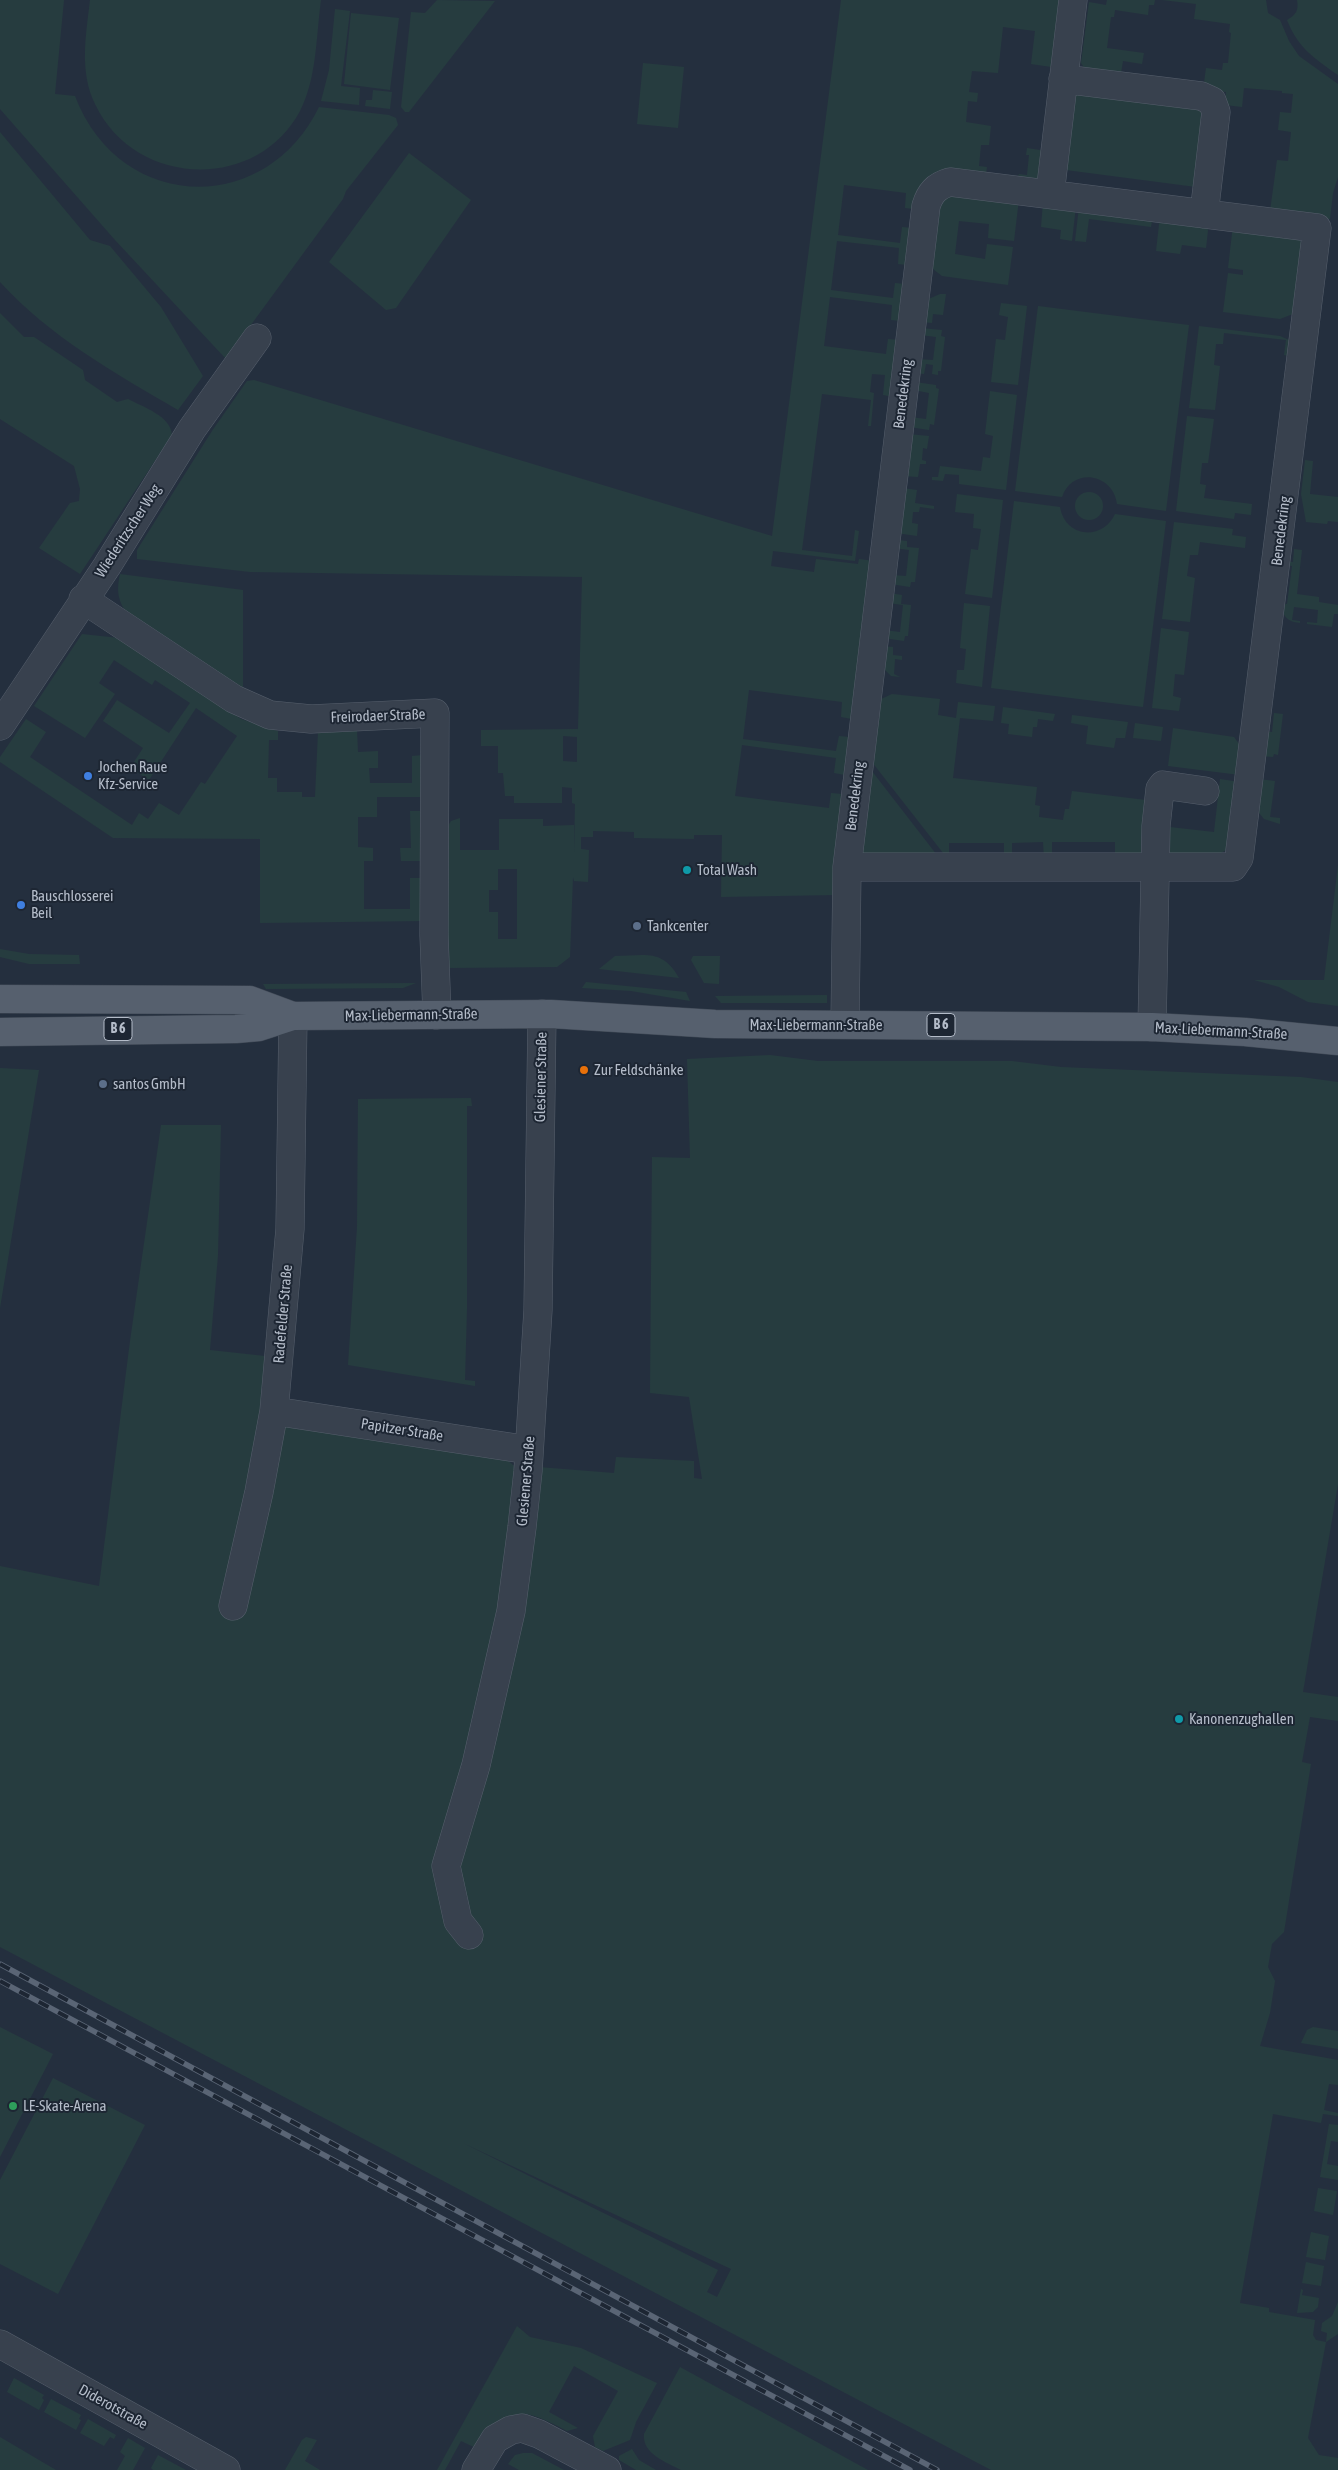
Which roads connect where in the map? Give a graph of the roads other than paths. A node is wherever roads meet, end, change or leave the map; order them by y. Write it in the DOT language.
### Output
graph roads {
  1 [pos="1073,0"];
  2 [pos="1063,79"];
  3 [pos="1050,194"];
  4 [pos="1204,214"];
  5 [pos="258,338"];
  6 [pos="83,599"];
  7 [pos="0,726"];
  8 [pos="1205,791"];
  9 [pos="847,867"];
  10 [pos="1156,867"];
  11 [pos="0,999"];
  12 [pos="542,1014"];
  13 [pos="437,1015"];
  14 [pos="293,1016"];
  15 [pos="845,1024"];
  16 [pos="1152,1027"];
  17 [pos="0,1032"];
  18 [pos="1338,1041"];
  19 [pos="274,1411"];
  20 [pos="529,1450"];
  21 [pos="233,1606"];
  22 [pos="469,1935"];
  23 [pos="0,2344"];
  24 [pos="226,2470"];
  25 [pos="476,2470"];
  26 [pos="606,2470"];
  1 -- 2 [label="street"];
  2 -- 3 [label="street"];
  2 -- 4 [label="street"];
  3 -- 4 [label="street, Benedekring"];
  3 -- 9 [label="street, Benedekring"];
  4 -- 10 [label="street, Benedekring"];
  5 -- 6 [label="street, Wiederitzscher Weg"];
  6 -- 7 [label="street, Wiederitzscher Weg"];
  6 -- 13 [label="street, Freirodaer Straße"];
  8 -- 10 [label="street"];
  9 -- 10 [label="street, Benedekring"];
  9 -- 15 [label="street, Benedekring"];
  10 -- 16 [label="street"];
  11 -- 14 [label="main road, Max-Liebermann-Straße / B 6"];
  12 -- 13 [label="main road, Max-Liebermann-Straße / B 6"];
  12 -- 15 [label="main road, Max-Liebermann-Straße / B 6"];
  12 -- 20 [label="street, Glesiener Straße"];
  13 -- 14 [label="main road, Max-Liebermann-Straße / B 6"];
  14 -- 17 [label="main road, Max-Liebermann-Straße / B 6"];
  14 -- 19 [label="street, Radefelder Straße"];
  15 -- 16 [label="main road, Max-Liebermann-Straße / B 6"];
  16 -- 18 [label="main road, Max-Liebermann-Straße / B 6"];
  19 -- 20 [label="street, Papitzer Straße"];
  19 -- 21 [label="street, Radefelder Straße"];
  20 -- 22 [label="street, Glesiener Straße"];
  23 -- 24 [label="street, Diderotstraße"];
  25 -- 26 [label="street"];
}
